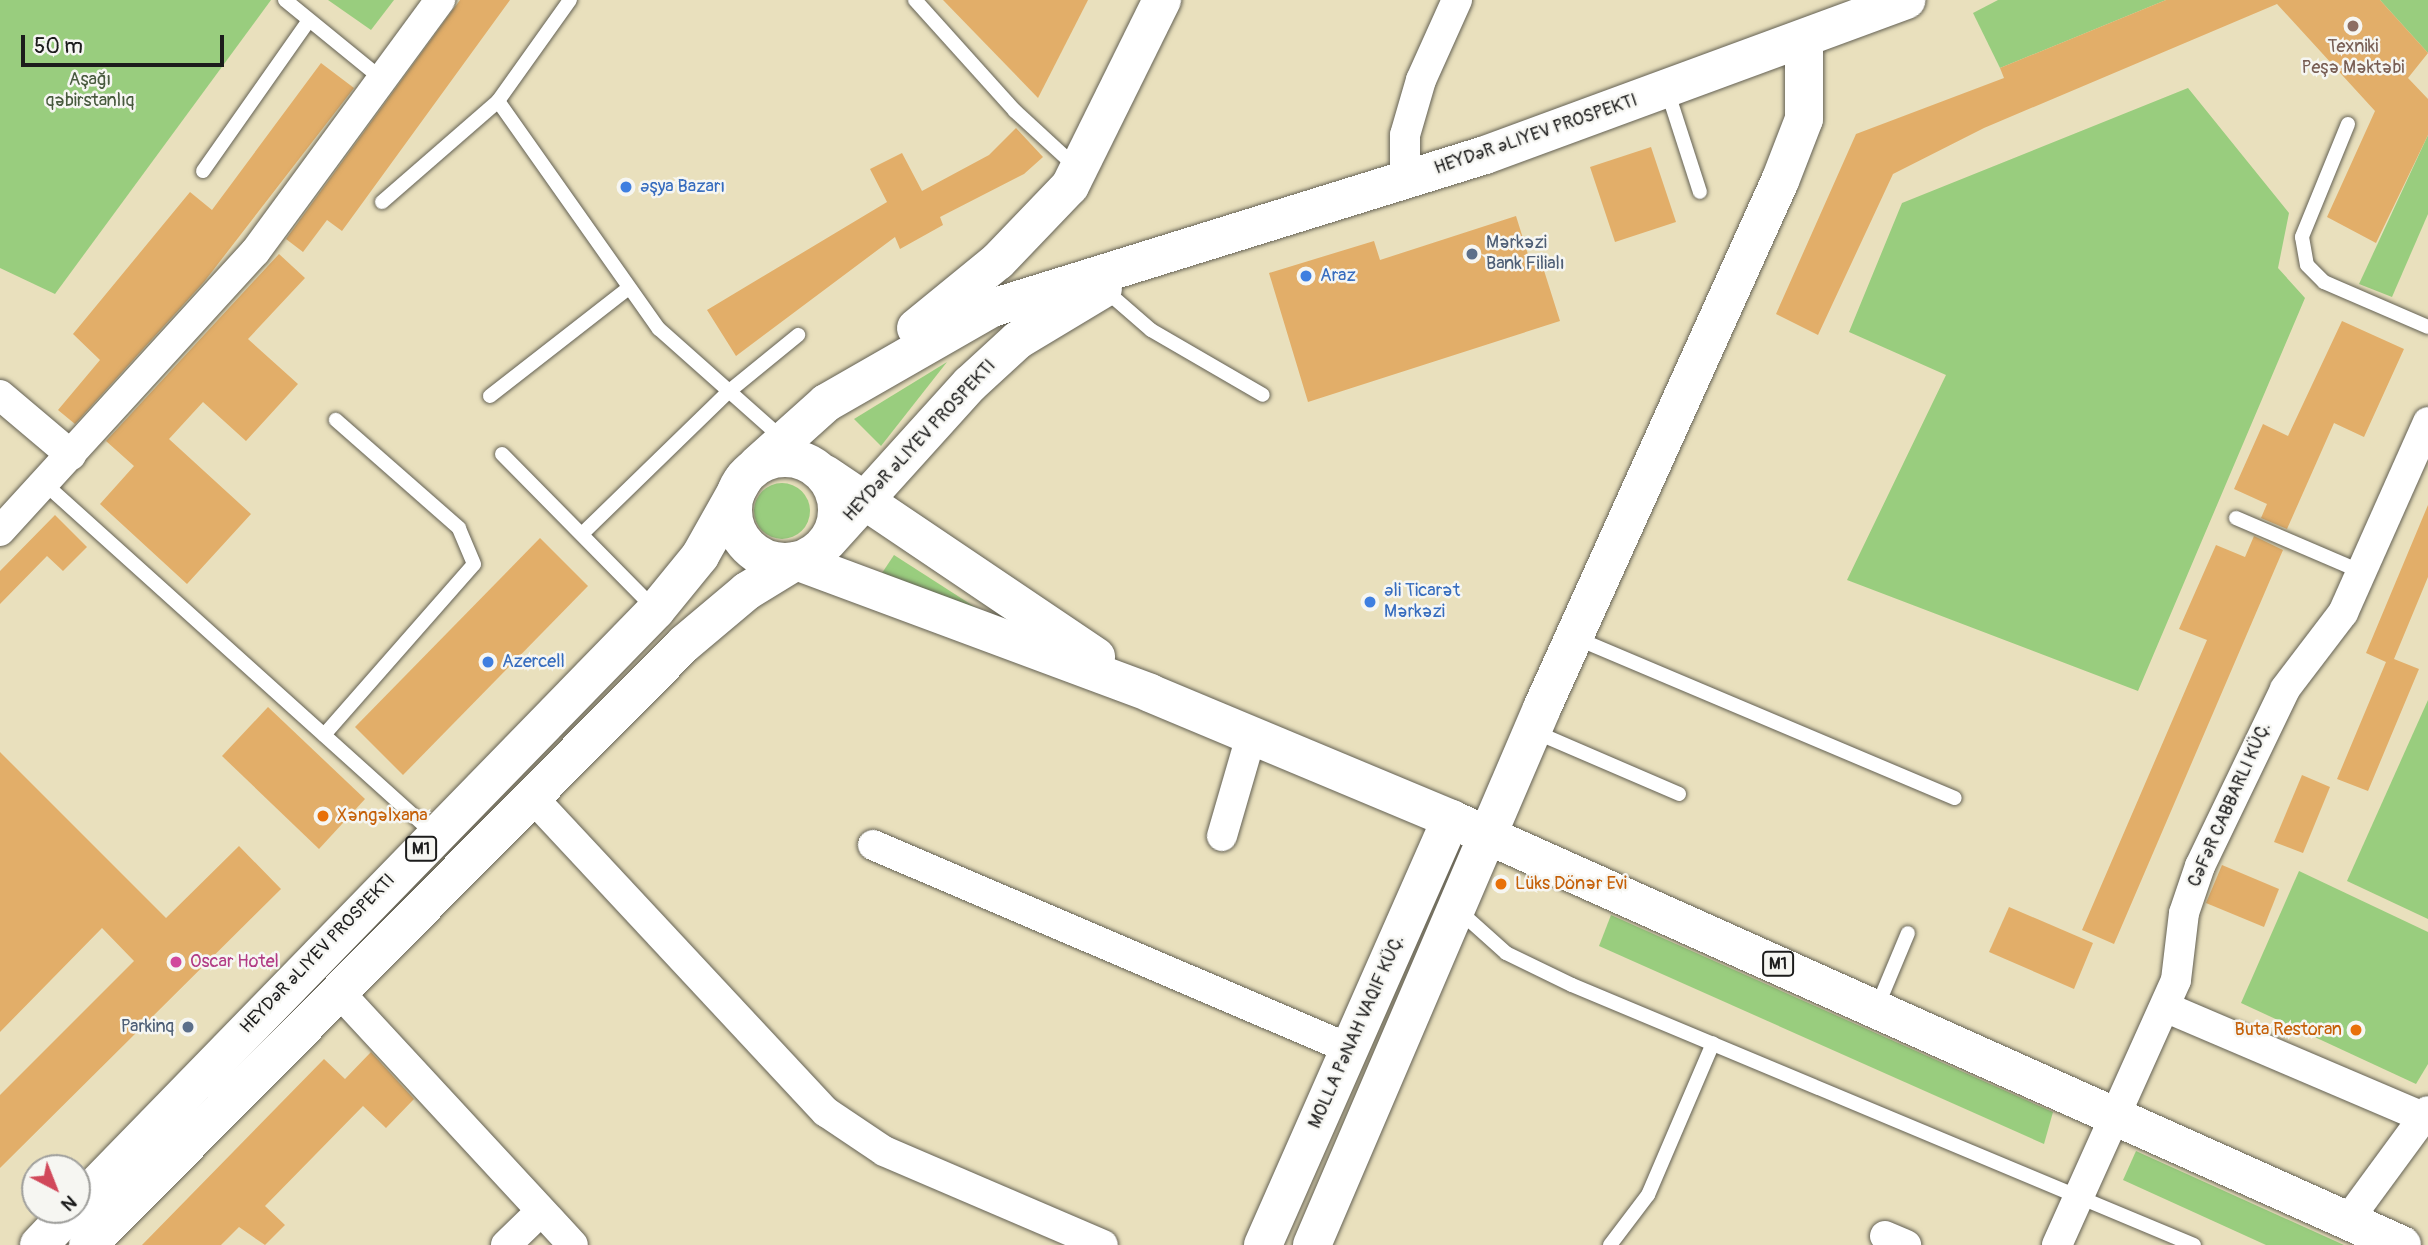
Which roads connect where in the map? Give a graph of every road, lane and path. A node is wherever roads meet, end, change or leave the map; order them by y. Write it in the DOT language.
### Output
graph roads {
  1 [pos="285,0"];
  2 [pos="440,0"];
  3 [pos="570,0"];
  4 [pos="915,0"];
  5 [pos="1162,0"];
  6 [pos="1457,0"];
  7 [pos="1906,0"];
  8 [pos="309,20"];
  9 [pos="1804,42"];
  10 [pos="382,79"];
  11 [pos="1667,90"];
  12 [pos="498,101"];
  13 [pos="2348,124"];
  14 [pos="204,171"];
  15 [pos="1080,171"];
  16 [pos="1405,179"];
  17 [pos="1700,192"];
  18 [pos="383,202"];
  19 [pos="1162,260"];
  20 [pos="1104,289"];
  21 [pos="626,290"];
  22 [pos="2428,327"];
  23 [pos="798,335"];
  24 [pos="727,393"];
  25 [pos="0,395"];
  26 [pos="1264,395"];
  27 [pos="490,396"];
  28 [pos="826,403"];
  29 [pos="336,419"];
  30 [pos="2428,422"];
  31 [pos="502,454"];
  32 [pos="71,455"];
  33 [pos="783,464"];
  34 [pos="44,483"];
  35 [pos="863,502"];
  36 [pos="2236,518"];
  37 [pos="0,531"];
  38 [pos="582,534"];
  39 [pos="811,552"];
  40 [pos="2362,572"];
  41 [pos="656,610"];
  42 [pos="1574,638"];
  43 [pos="1150,693"];
  44 [pos="1532,731"];
  45 [pos="324,735"];
  46 [pos="1251,736"];
  47 [pos="1679,794"];
  48 [pos="532,797"];
  49 [pos="1955,798"];
  50 [pos="1451,819"];
  51 [pos="435,834"];
  52 [pos="1222,836"];
  53 [pos="1490,836"];
  54 [pos="873,845"];
  55 [pos="1437,900"];
  56 [pos="1908,933"];
  57 [pos="337,990"];
  58 [pos="2165,1007"];
  59 [pos="1876,1008"];
  60 [pos="1713,1043"];
  61 [pos="1350,1049"];
  62 [pos="2116,1115"];
  63 [pos="2427,1116"];
  64 [pos="91,1190"];
  65 [pos="2079,1195"];
  66 [pos="540,1212"];
  67 [pos="2348,1220"];
  68 [pos="58,1224"];
  69 [pos="38,1245"];
  70 [pos="88,1245"];
  71 [pos="506,1245"];
  72 [pos="573,1245"];
  73 [pos="1102,1245"];
  74 [pos="1264,1245"];
  75 [pos="1312,1245"];
  76 [pos="1610,1245"];
  77 [pos="2057,1245"];
  78 [pos="2194,1245"];
  79 [pos="2402,1245"];
  1 -- 8 [label="lane"];
  2 -- 10 [label="street"];
  3 -- 12 [label="lane"];
  4 -- 15 [label="lane"];
  5 -- 15 [label="main road"];
  6 -- 16 [label="street"];
  7 -- 9 [label="main road, HEYDƏR ƏLIYEV PROSPEKTI"];
  8 -- 10 [label="lane"];
  8 -- 14 [label="lane"];
  9 -- 11 [label="main road, HEYDƏR ƏLIYEV PROSPEKTI"];
  9 -- 42 [label="main road, MOLLA PƏNAH VAQIF KÜÇ."];
  10 -- 32 [label="street"];
  11 -- 16 [label="main road, HEYDƏR ƏLIYEV PROSPEKTI"];
  11 -- 17 [label="lane"];
  12 -- 18 [label="lane"];
  12 -- 21 [label="lane"];
  13 -- 22 [label="lane"];
  15 -- 28 [label="main road"];
  16 -- 19 [label="main road, HEYDƏR ƏLIYEV PROSPEKTI"];
  19 -- 20 [label="main road, HEYDƏR ƏLIYEV PROSPEKTI"];
  19 -- 28 [label="main road, HEYDƏR ƏLIYEV PROSPEKTI"];
  20 -- 26 [label="lane"];
  20 -- 35 [label="main road, HEYDƏR ƏLIYEV PROSPEKTI"];
  21 -- 24 [label="lane"];
  21 -- 27 [label="lane"];
  23 -- 24 [label="lane"];
  24 -- 33 [label="lane"];
  24 -- 38 [label="lane"];
  25 -- 32 [label="street"];
  28 -- 33 [label="main road, HEYDƏR ƏLIYEV PROSPEKTI"];
  29 -- 45 [label="lane"];
  30 -- 40 [label="street"];
  31 -- 38 [label="lane"];
  32 -- 34 [label="street"];
  33 -- 35 [label="main road"];
  33 -- 39 [label="main road"];
  33 -- 39 [label="main road"];
  33 -- 41 [label="main road, HEYDƏR ƏLIYEV PROSPEKTI / M1"];
  34 -- 37 [label="street"];
  34 -- 45 [label="lane"];
  35 -- 39 [label="main road, HEYDƏR ƏLIYEV PROSPEKTI"];
  35 -- 43 [label="main road"];
  36 -- 40 [label="lane"];
  38 -- 41 [label="lane"];
  39 -- 43 [label="main road"];
  39 -- 48 [label="main road, HEYDƏR ƏLIYEV PROSPEKTI / M1"];
  40 -- 58 [label="street"];
  41 -- 51 [label="main road, HEYDƏR ƏLIYEV PROSPEKTI / M1"];
  42 -- 44 [label="main road, MOLLA PƏNAH VAQIF KÜÇ."];
  42 -- 49 [label="lane"];
  43 -- 46 [label="main road, M1"];
  44 -- 47 [label="lane"];
  44 -- 53 [label="main road, MOLLA PƏNAH VAQIF KÜÇ."];
  45 -- 51 [label="lane"];
  46 -- 50 [label="main road, M1"];
  46 -- 52 [label="street"];
  48 -- 57 [label="main road, HEYDƏR ƏLIYEV PROSPEKTI / M1"];
  48 -- 73 [label="street"];
  50 -- 53 [label="main road, M1"];
  50 -- 55 [label="main road, MOLLA PƏNAH VAQIF KÜÇ."];
  51 -- 64 [label="main road, HEYDƏR ƏLIYEV PROSPEKTI / M1"];
  53 -- 55 [label="main road, MOLLA PƏNAH VAQIF KÜÇ."];
  53 -- 59 [label="main road, M1"];
  54 -- 61 [label="street"];
  55 -- 60 [label="lane"];
  55 -- 61 [label="main road, MOLLA PƏNAH VAQIF KÜÇ."];
  55 -- 75 [label="main road, MOLLA PƏNAH VAQIF KÜÇ."];
  56 -- 59 [label="lane"];
  57 -- 66 [label="street"];
  57 -- 70 [label="main road, HEYDƏR ƏLIYEV PROSPEKTI / M1"];
  58 -- 62 [label="street"];
  58 -- 63 [label="street"];
  59 -- 62 [label="main road, M1"];
  60 -- 65 [label="lane"];
  60 -- 76 [label="lane"];
  61 -- 74 [label="main road, MOLLA PƏNAH VAQIF KÜÇ."];
  62 -- 65 [label="street"];
  62 -- 67 [label="main road, M1"];
  63 -- 67 [label="street"];
  65 -- 77 [label="street"];
  65 -- 78 [label="lane"];
  66 -- 71 [label="street"];
  66 -- 72 [label="street"];
  67 -- 79 [label="main road, M1"];
  68 -- 69 [label="main road"];
}
